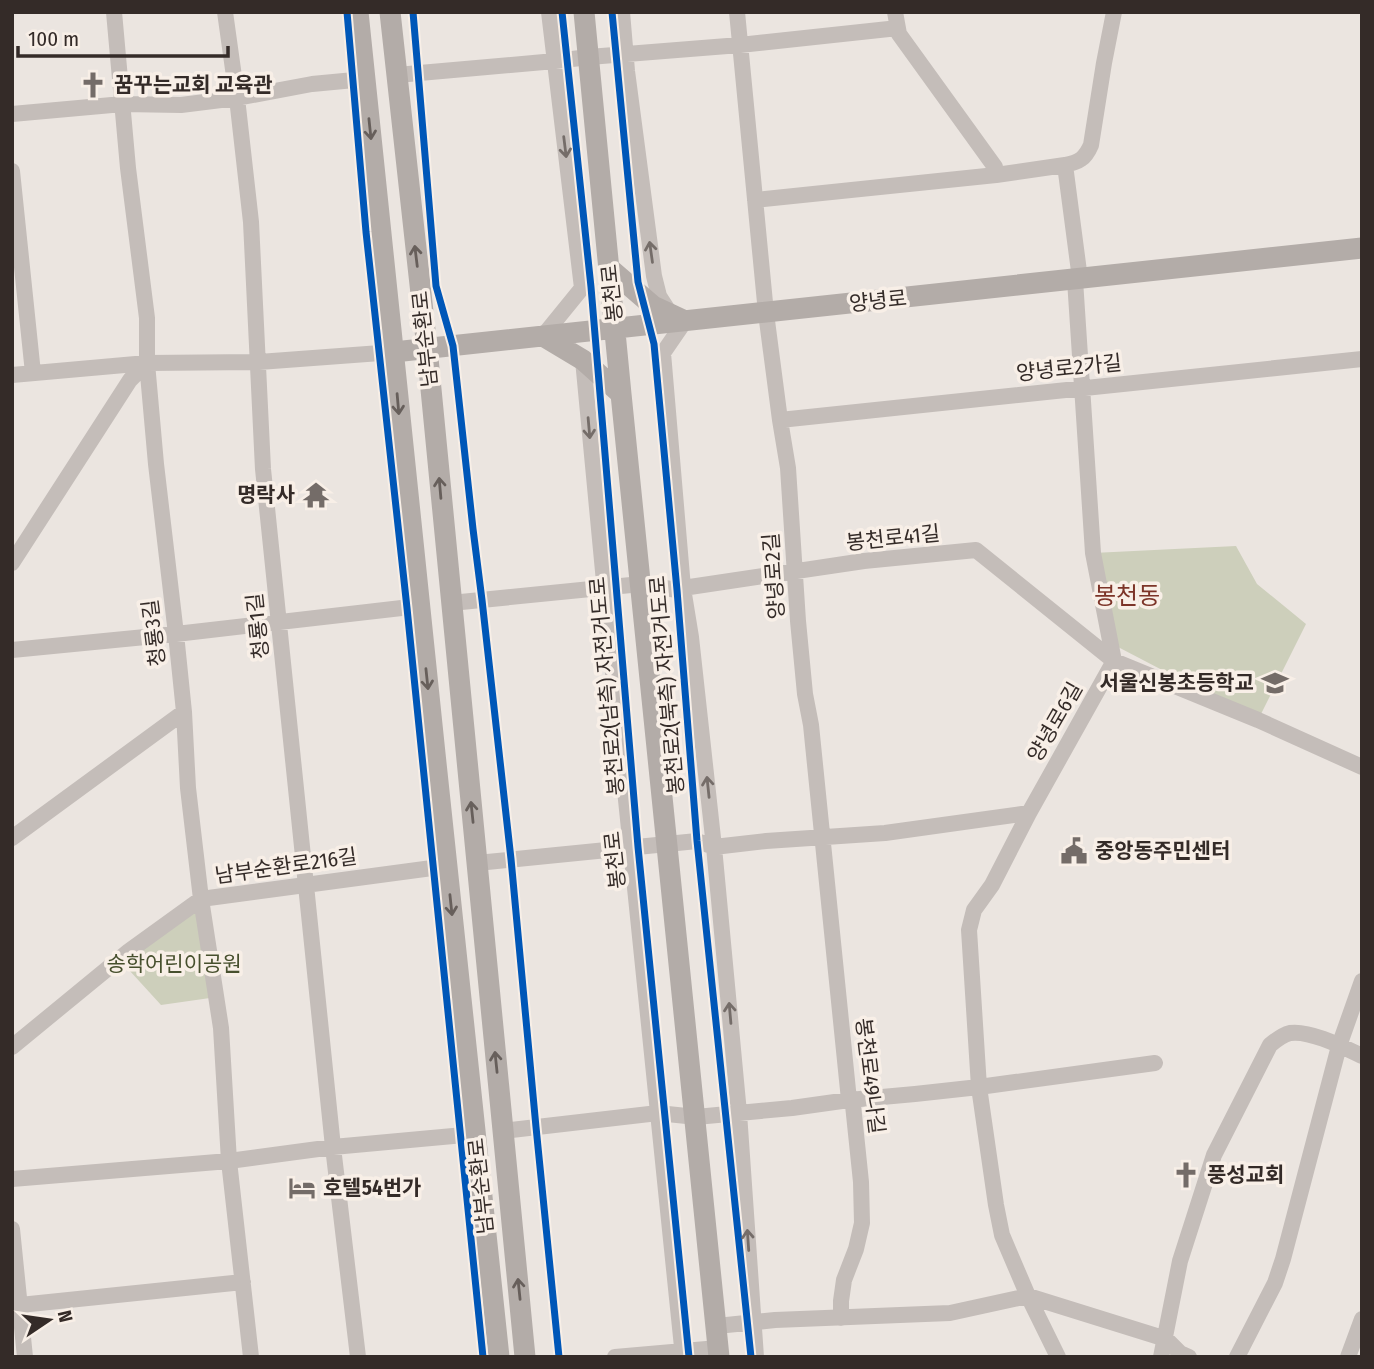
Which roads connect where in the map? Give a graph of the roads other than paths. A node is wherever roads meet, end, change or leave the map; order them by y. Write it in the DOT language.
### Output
graph roads {
  1 [pos="114,12"];
  2 [pos="225,12"];
  3 [pos="358,12"];
  4 [pos="390,12"];
  5 [pos="549,12"];
  6 [pos="584,12"];
  7 [pos="622,12"];
  8 [pos="737,12"];
  9 [pos="1114,12"];
  10 [pos="897,20"];
  11 [pos="740,45"];
  12 [pos="626,55"];
  13 [pos="589,57"];
  14 [pos="555,61"];
  15 [pos="397,75"];
  16 [pos="365,79"];
  17 [pos="237,98"];
  18 [pos="123,104"];
  19 [pos="12,114"];
  20 [pos="1065,165"];
  21 [pos="12,171"];
  22 [pos="996,175"];
  23 [pos="755,200"];
  24 [pos="1362,248"];
  25 [pos="609,268"];
  26 [pos="1078,280"];
  27 [pos="766,313"];
  28 [pos="679,318"];
  29 [pos="616,328"];
  30 [pos="543,336"];
  31 [pos="427,348"];
  32 [pos="394,352"];
  33 [pos="1362,359"];
  34 [pos="583,360"];
  35 [pos="259,362"];
  36 [pos="148,363"];
  37 [pos="33,373"];
  38 [pos="12,375"];
  39 [pos="1082,388"];
  40 [pos="621,394"];
  41 [pos="780,420"];
  42 [pos="444,532"];
  43 [pos="411,534"];
  44 [pos="12,563"];
  45 [pos="794,571"];
  46 [pos="641,584"];
  47 [pos="604,587"];
  48 [pos="683,588"];
  49 [pos="451,603"];
  50 [pos="419,607"];
  51 [pos="279,622"];
  52 [pos="454,626"];
  53 [pos="422,629"];
  54 [pos="176,634"];
  55 [pos="12,650"];
  56 [pos="1114,660"];
  57 [pos="184,712"];
  58 [pos="1362,767"];
  59 [pos="1029,813"];
  60 [pos="822,837"];
  61 [pos="12,838"];
  62 [pos="667,844"];
  63 [pos="631,847"];
  64 [pos="715,847"];
  65 [pos="477,863"];
  66 [pos="447,866"];
  67 [pos="306,884"];
  68 [pos="201,898"];
  69 [pos="1362,981"];
  70 [pos="12,1046"];
  71 [pos="1339,1046"];
  72 [pos="1362,1056"];
  73 [pos="1155,1063"];
  74 [pos="979,1087"];
  75 [pos="849,1100"];
  76 [pos="658,1113"];
  77 [pos="739,1113"];
  78 [pos="696,1117"];
  79 [pos="503,1130"];
  80 [pos="475,1133"];
  81 [pos="333,1147"];
  82 [pos="229,1161"];
  83 [pos="12,1179"];
  84 [pos="12,1229"];
  85 [pos="243,1282"];
  86 [pos="1028,1296"];
  87 [pos="20,1305"];
  88 [pos="841,1318"];
  89 [pos="1362,1319"];
  90 [pos="754,1323"];
  91 [pos="717,1326"];
  92 [pos="1166,1339"];
  93 [pos="719,1352"];
  94 [pos="683,1354"];
  95 [pos="25,1357"];
  96 [pos="251,1357"];
  97 [pos="358,1357"];
  98 [pos="499,1357"];
  99 [pos="525,1357"];
  100 [pos="615,1357"];
  101 [pos="756,1357"];
  102 [pos="1058,1357"];
  103 [pos="1161,1357"];
  104 [pos="1189,1357"];
  105 [pos="1237,1357"];
  106 [pos="1348,1357"];
  1 -- 18 [label="street, 청룡3길"];
  2 -- 17 [label="street, 청룡1길"];
  3 -- 16 [label="main road, 남부순환로"];
  4 -- 15 [label="main road, 남부순환로"];
  5 -- 14 [label="street, 봉천로"];
  6 -- 13 [label="main road, 봉천로"];
  7 -- 12 [label="street, 봉천로"];
  8 -- 11 [label="street, 양녕로2길"];
  9 -- 20 [label="street"];
  10 -- 11 [label="street"];
  10 -- 22 [label="street"];
  11 -- 12 [label="street"];
  11 -- 23 [label="street, 양녕로2길"];
  12 -- 13 [label="street"];
  28 -- 12 [label="street, 봉천로, one-way"];
  13 -- 14 [label="street"];
  13 -- 25 [label="main road, 봉천로"];
  14 -- 15 [label="street"];
  14 -- 30 [label="street, 봉천로, one-way"];
  31 -- 15 [label="main road, 남부순환로, one-way"];
  16 -- 17 [label="street"];
  16 -- 32 [label="main road, 남부순환로, one-way"];
  17 -- 18 [label="street"];
  17 -- 35 [label="street, 청룡1길"];
  18 -- 19 [label="street"];
  18 -- 36 [label="street, 청룡3길"];
  20 -- 22 [label="street"];
  20 -- 26 [label="street"];
  21 -- 37 [label="street"];
  22 -- 23 [label="street"];
  23 -- 27 [label="street, 양녕로2길"];
  24 -- 26 [label="main road, 양녕로"];
  25 -- 28 [label="main road"];
  25 -- 29 [label="main road, 봉천로"];
  26 -- 27 [label="main road, 양녕로"];
  26 -- 39 [label="street"];
  27 -- 28 [label="main road, 양녕로"];
  27 -- 41 [label="street, 양녕로2길"];
  28 -- 29 [label="main road, 양녕로"];
  28 -- 48 [label="street"];
  29 -- 30 [label="main road, 양녕로"];
  29 -- 40 [label="main road, 봉천로"];
  30 -- 31 [label="main road, 양녕로"];
  30 -- 34 [label="main road"];
  31 -- 32 [label="main road, 양녕로"];
  42 -- 31 [label="main road, 남부순환로, one-way"];
  32 -- 35 [label="street"];
  32 -- 43 [label="main road, 남부순환로, one-way"];
  33 -- 39 [label="street, 양녕로2가길"];
  34 -- 40 [label="main road"];
  34 -- 47 [label="street, 봉천로, one-way"];
  35 -- 36 [label="street"];
  35 -- 51 [label="street, 청룡1길"];
  36 -- 37 [label="street"];
  36 -- 44 [label="street"];
  36 -- 54 [label="street, 청룡3길"];
  37 -- 38 [label="street"];
  39 -- 41 [label="street, 양녕로2가길"];
  39 -- 56 [label="street"];
  40 -- 46 [label="main road, 봉천로"];
  41 -- 45 [label="street, 양녕로2길"];
  42 -- 43 [label="main road"];
  42 -- 49 [label="main road, 남부순환로"];
  43 -- 50 [label="main road, 남부순환로"];
  45 -- 48 [label="street, 봉천로41길"];
  45 -- 56 [label="street, 봉천로41길"];
  45 -- 60 [label="street, 양녕로2길"];
  46 -- 47 [label="street"];
  46 -- 48 [label="street, 봉천로41길"];
  46 -- 62 [label="main road, 봉천로"];
  47 -- 49 [label="street"];
  47 -- 63 [label="street, 봉천로"];
  64 -- 48 [label="street, one-way"];
  49 -- 52 [label="main road, 남부순환로"];
  50 -- 51 [label="street"];
  50 -- 53 [label="main road, 남부순환로"];
  51 -- 54 [label="street"];
  51 -- 67 [label="street, 청룡1길"];
  52 -- 53 [label="main road"];
  65 -- 52 [label="main road, 남부순환로, one-way"];
  53 -- 66 [label="main road, 남부순환로, one-way"];
  54 -- 55 [label="street"];
  54 -- 57 [label="street, 청룡3길"];
  56 -- 58 [label="street, 봉천로41길"];
  56 -- 59 [label="street, 양녕로6길"];
  57 -- 61 [label="street"];
  57 -- 68 [label="street, 청룡3길"];
  59 -- 60 [label="street"];
  59 -- 74 [label="street, 양녕로6길"];
  60 -- 64 [label="street"];
  60 -- 75 [label="street, 봉천로49나길"];
  62 -- 63 [label="street"];
  62 -- 64 [label="street"];
  62 -- 78 [label="main road, 봉천로"];
  63 -- 65 [label="street"];
  63 -- 76 [label="street, 봉천로"];
  77 -- 64 [label="street, one-way"];
  79 -- 65 [label="main road, 남부순환로, one-way"];
  66 -- 67 [label="street, 남부순환로216길"];
  66 -- 80 [label="main road, 남부순환로, one-way"];
  67 -- 68 [label="street, 남부순환로216길"];
  67 -- 81 [label="street, 청룡1길"];
  68 -- 70 [label="street, 남부순환로216길"];
  68 -- 82 [label="street, 청룡3길"];
  69 -- 71 [label="street"];
  71 -- 72 [label="street"];
  71 -- 92 [label="street"];
  71 -- 105 [label="street"];
  73 -- 74 [label="street"];
  74 -- 75 [label="street"];
  74 -- 86 [label="street, 양녕로6길"];
  75 -- 77 [label="street"];
  75 -- 88 [label="street, 봉천로49나길"];
  76 -- 78 [label="street"];
  76 -- 79 [label="street"];
  76 -- 94 [label="street, 봉천로"];
  77 -- 78 [label="street"];
  90 -- 77 [label="street, one-way"];
  78 -- 91 [label="main road, 봉천로"];
  99 -- 79 [label="main road, 남부순환로, one-way"];
  80 -- 81 [label="street"];
  80 -- 98 [label="main road, 남부순환로"];
  81 -- 82 [label="street"];
  81 -- 97 [label="street, 청룡1길"];
  82 -- 83 [label="street"];
  82 -- 85 [label="street, 청룡3길"];
  84 -- 87 [label="street"];
  85 -- 87 [label="street"];
  85 -- 96 [label="street, 청룡3길"];
  86 -- 88 [label="street"];
  86 -- 92 [label="street"];
  86 -- 102 [label="street, 양녕로6길"];
  87 -- 95 [label="street"];
  88 -- 90 [label="street"];
  89 -- 106 [label="street"];
  90 -- 91 [label="street"];
  90 -- 101 [label="street"];
  91 -- 93 [label="main road, 봉천로"];
  92 -- 103 [label="street"];
  92 -- 104 [label="street"];
  93 -- 94 [label="street, 봉천로"];
  94 -- 100 [label="street, 봉천로"];
}
